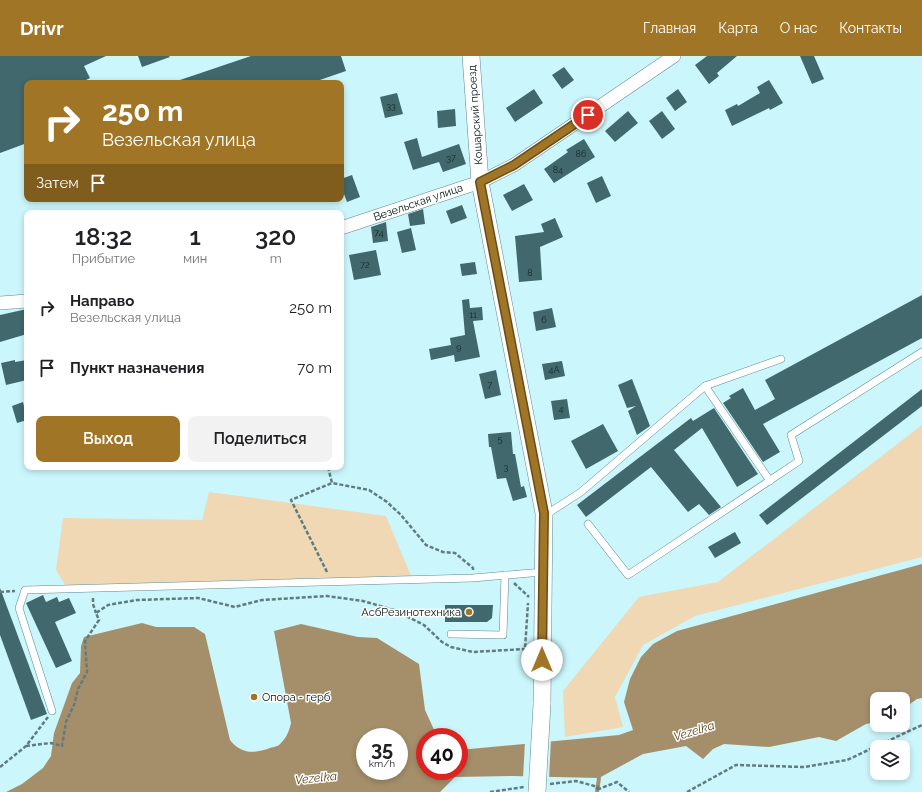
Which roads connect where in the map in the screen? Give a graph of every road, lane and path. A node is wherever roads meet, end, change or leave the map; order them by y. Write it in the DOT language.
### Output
graph roads {
  1 [pos="471,56"];
  2 [pos="674,56"];
  3 [pos="480,182"];
  4 [pos="344,227"];
  5 [pos="24,301"];
  6 [pos="0,303"];
  7 [pos="922,352"];
  8 [pos="781,360"];
  9 [pos="705,386"];
  10 [pos="329,470"];
  11 [pos="770,481"];
  12 [pos="332,483"];
  13 [pos="544,513"];
  14 [pos="588,524"];
  15 [pos="543,572"];
  16 [pos="505,575"];
  17 [pos="473,578"];
  18 [pos="331,582"];
  19 [pos="93,588"];
  20 [pos="25,590"];
  21 [pos="0,592"];
  22 [pos="530,598"];
  23 [pos="526,606"];
  24 [pos="96,613"];
  25 [pos="451,634"];
  26 [pos="52,711"];
  27 [pos="922,725"];
  28 [pos="26,746"];
  29 [pos="0,767"];
  30 [pos="537,788"];
  31 [pos="503,791"];
  32 [pos="490,792"];
  33 [pos="629,792"];
  34 [pos="687,792"];
  1 -- 3 [label="street, Кошарский проезд"];
  2 -- 3 [label="street, Везельская улица"];
  3 -- 4 [label="street, Везельская улица"];
  3 -- 13 [label="street, Кошарский проезд"];
  5 -- 6 [label="street"];
  7 -- 11 [label="lane"];
  8 -- 9 [label="lane"];
  9 -- 11 [label="lane"];
  9 -- 13 [label="lane"];
  10 -- 12 [label="path"];
  11 -- 14 [label="lane"];
  12 -- 17 [label="path"];
  12 -- 18 [label="path"];
  13 -- 15 [label="street, Кошарский проезд"];
  15 -- 16 [label="lane"];
  15 -- 30 [label="street, Кошарский проезд, bridge"];
  16 -- 17 [label="lane"];
  16 -- 22 [label="path"];
  16 -- 25 [label="lane"];
  17 -- 18 [label="lane"];
  18 -- 19 [label="lane"];
  19 -- 20 [label="lane"];
  19 -- 24 [label="path"];
  20 -- 21 [label="path"];
  20 -- 26 [label="lane"];
  23 -- 24 [label="path"];
  24 -- 28 [label="path"];
  26 -- 28 [label="path"];
  27 -- 34 [label="path"];
  28 -- 29 [label="path"];
  30 -- 31 [label="path"];
  30 -- 33 [label="path"];
  31 -- 32 [label="path"];
}
